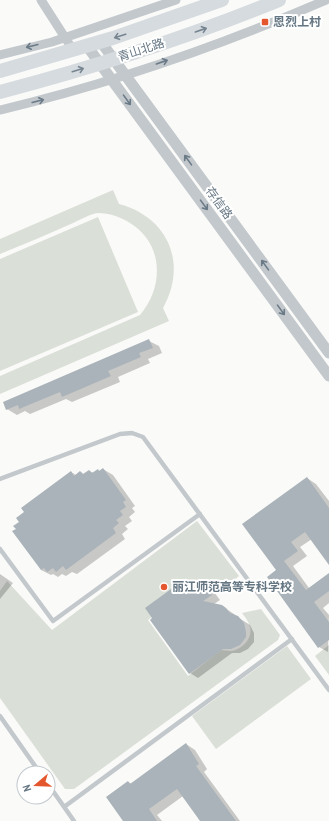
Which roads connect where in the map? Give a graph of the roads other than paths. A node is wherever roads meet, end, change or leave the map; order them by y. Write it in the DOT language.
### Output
graph roads {
  1 [pos="40,0"];
  2 [pos="176,0"];
  3 [pos="222,0"];
  4 [pos="279,0"];
  5 [pos="326,0"];
  6 [pos="65,37"];
  7 [pos="101,42"];
  8 [pos="87,46"];
  9 [pos="73,50"];
  10 [pos="0,55"];
  11 [pos="114,59"];
  12 [pos="100,64"];
  13 [pos="0,71"];
  14 [pos="125,75"];
  15 [pos="112,79"];
  16 [pos="0,92"];
  17 [pos="0,110"];
  18 [pos="329,353"];
  19 [pos="329,376"];
  20 [pos="0,479"];
  21 [pos="200,514"];
  22 [pos="0,549"];
  23 [pos="292,639"];
  24 [pos="329,690"];
  25 [pos="0,716"];
  26 [pos="34,765"];
  27 [pos="56,795"];
  28 [pos="64,806"];
  29 [pos="74,821"];
  1 -- 6 [label="street"];
  2 -- 6 [label="street"];
  3 -- 7 [label="main road, 青山北路, one-way"];
  11 -- 4 [label="main road, 青山北路, one-way"];
  14 -- 5 [label="street, one-way"];
  6 -- 9 [label="street"];
  6 -- 10 [label="street, one-way"];
  7 -- 8 [label="main road, 青山北路"];
  7 -- 11 [label="street, 存信路"];
  8 -- 9 [label="main road, 青山北路"];
  8 -- 12 [label="street, 存信路"];
  9 -- 13 [label="main road, 青山北路"];
  11 -- 12 [label="main road, 青山北路"];
  11 -- 14 [label="street, 存信路"];
  12 -- 15 [label="street, 存信路"];
  16 -- 12 [label="main road, 青山北路, one-way"];
  14 -- 15 [label="street"];
  18 -- 14 [label="street, 存信路, one-way"];
  17 -- 15 [label="street, one-way"];
  15 -- 19 [label="street, 存信路, one-way"];
  20 -- 21 [label="lane"];
  21 -- 22 [label="lane"];
  21 -- 23 [label="lane"];
  23 -- 24 [label="lane"];
  23 -- 28 [label="lane"];
  25 -- 26 [label="lane"];
  27 -- 28 [label="lane"];
  28 -- 29 [label="lane"];
}
